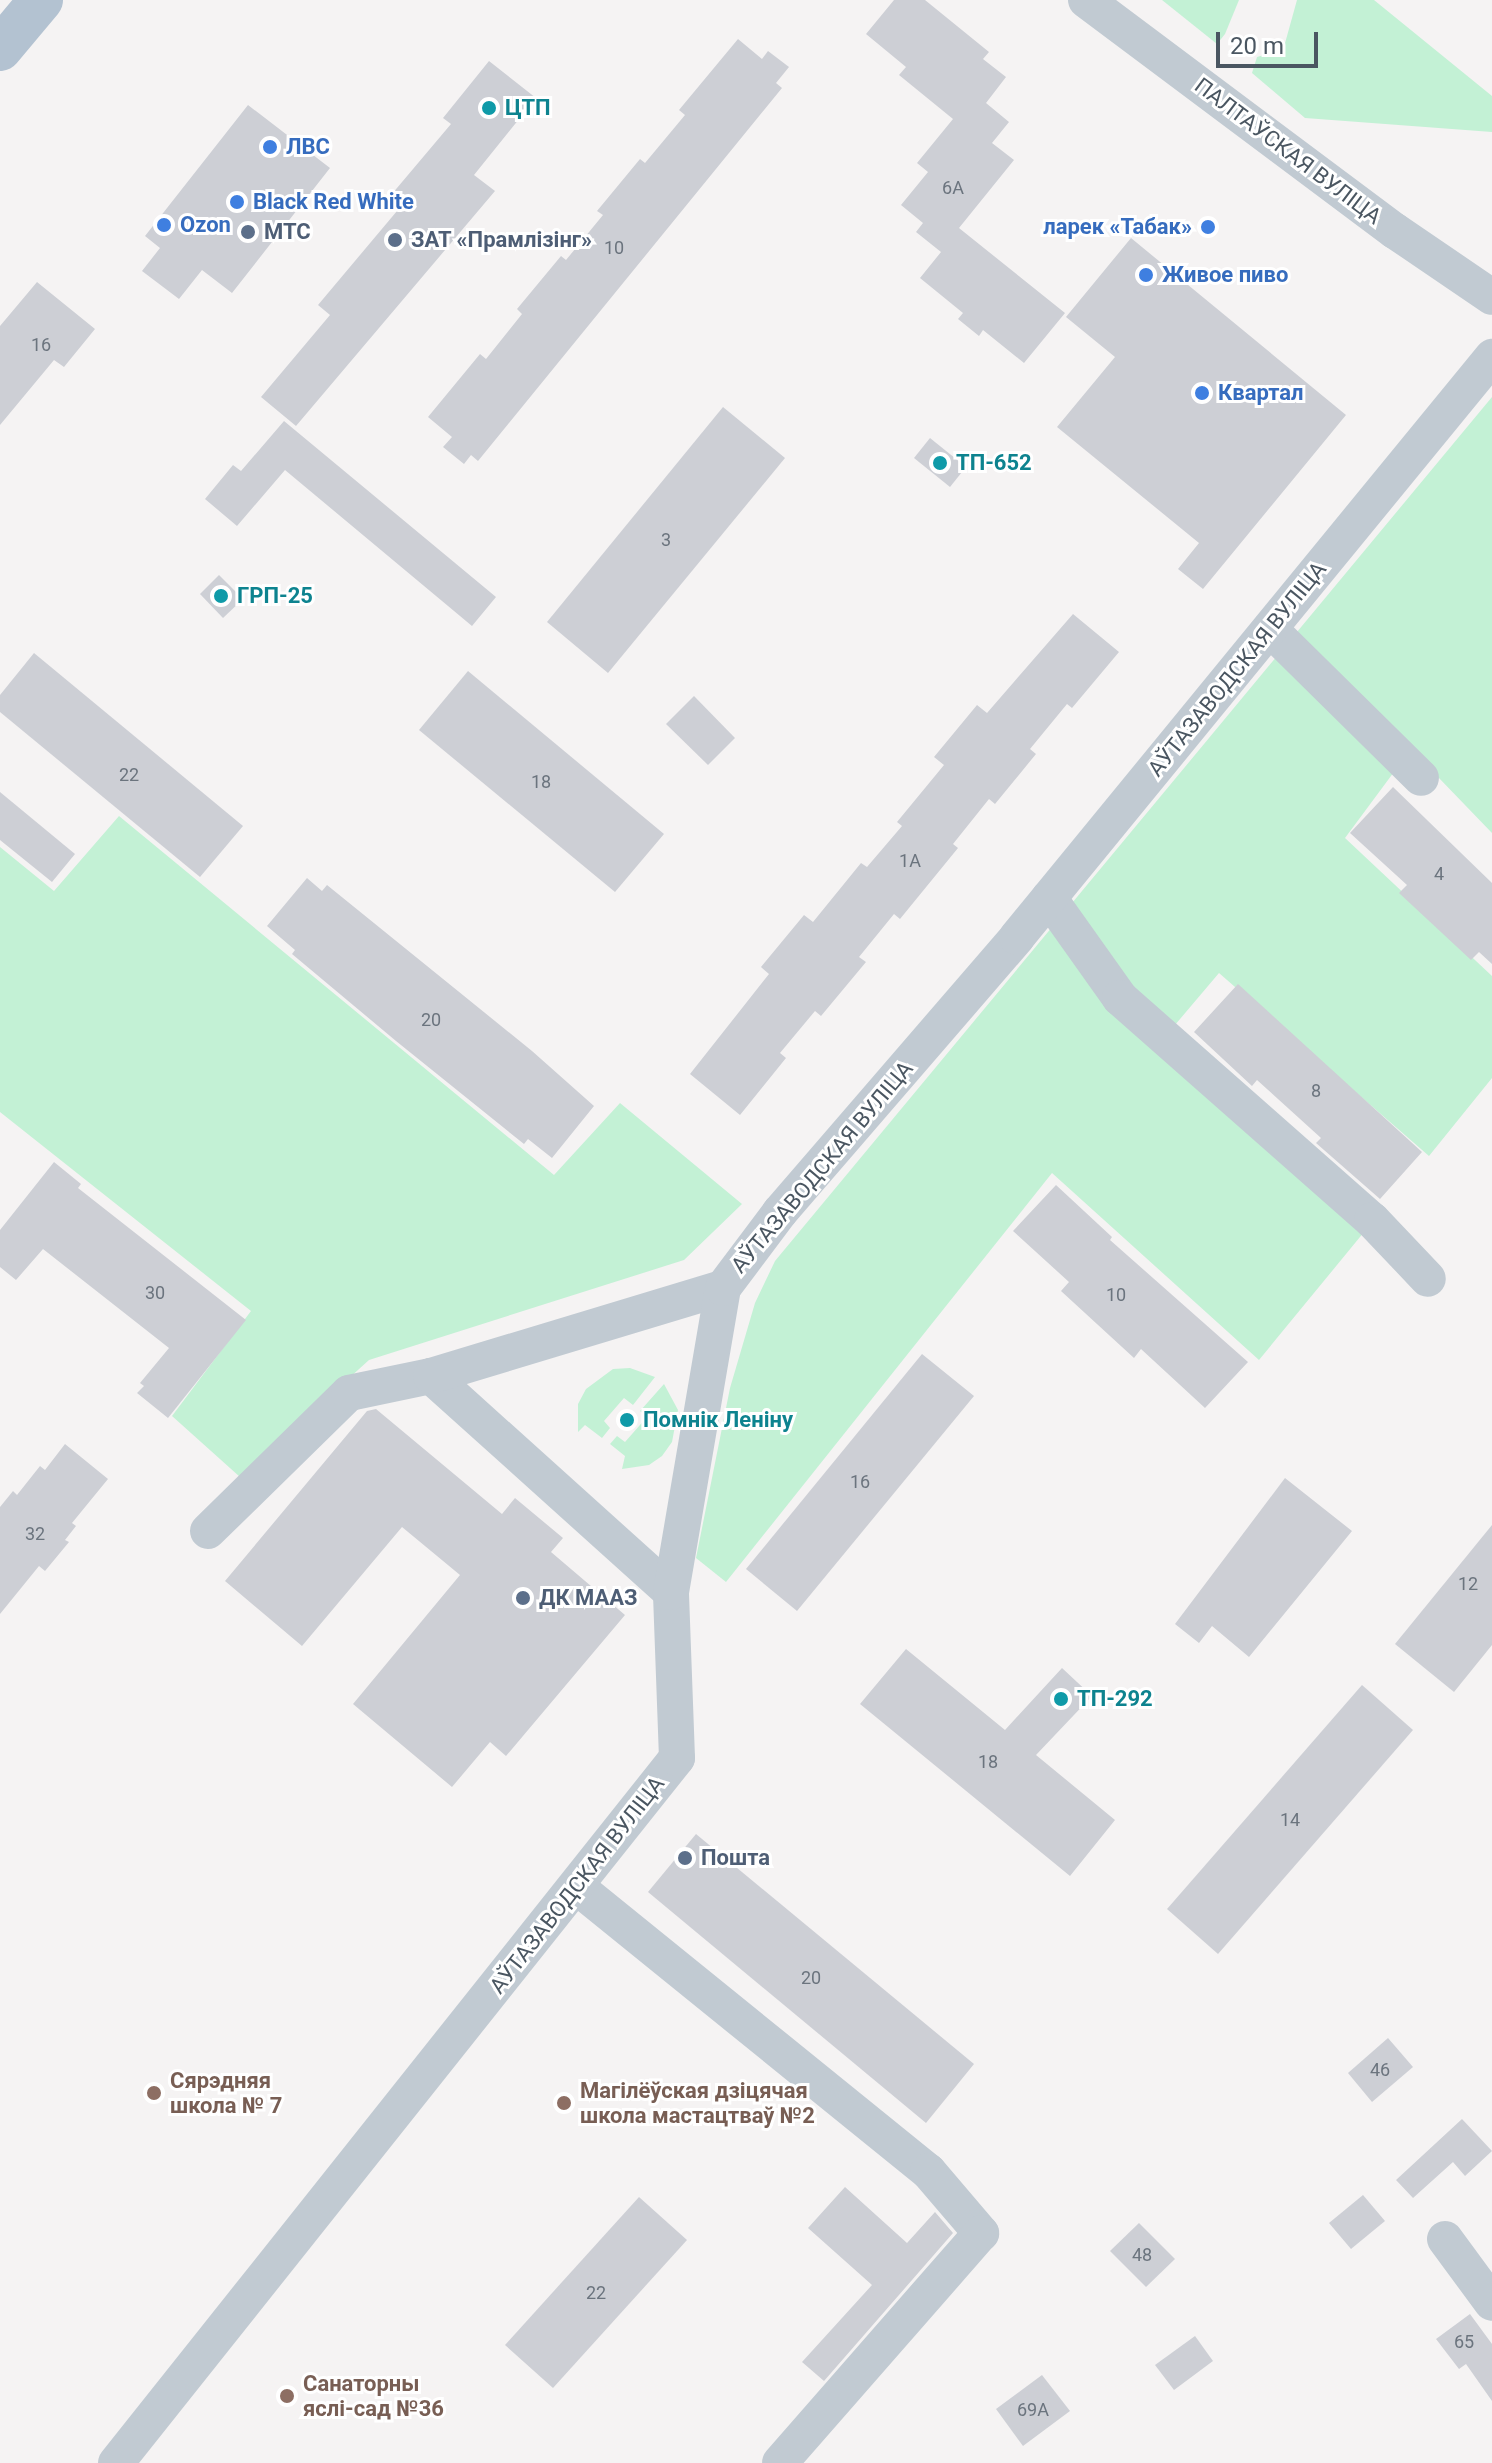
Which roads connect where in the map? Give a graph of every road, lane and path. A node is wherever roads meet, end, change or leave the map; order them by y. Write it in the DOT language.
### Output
graph roads {
  1 [pos="41,0"];
  2 [pos="1086,0"];
  3 [pos="0,49"];
  4 [pos="1492,297"];
  5 [pos="1492,357"];
  6 [pos="1270,629"];
  7 [pos="1421,778"];
  8 [pos="1049,898"];
  9 [pos="1428,1279"];
  10 [pos="723,1288"];
  11 [pos="431,1376"];
  12 [pos="208,1531"];
  13 [pos="671,1592"];
  14 [pos="577,1887"];
  15 [pos="1445,2239"];
  16 [pos="1492,2303"];
  17 [pos="116,2463"];
  18 [pos="780,2463"];
  1 -- 3 [label="main road"];
  2 -- 4 [label="street, ПАЛТАЎСКАЯ ВУЛІЦА"];
  5 -- 6 [label="street, АЎТАЗАВОДСКАЯ ВУЛІЦА"];
  6 -- 7 [label="street"];
  6 -- 8 [label="street, АЎТАЗАВОДСКАЯ ВУЛІЦА"];
  8 -- 9 [label="street"];
  8 -- 10 [label="street, АЎТАЗАВОДСКАЯ ВУЛІЦА"];
  10 -- 11 [label="street"];
  10 -- 13 [label="street, АЎТАЗАВОДСКАЯ ВУЛІЦА"];
  11 -- 12 [label="street"];
  11 -- 13 [label="street"];
  13 -- 14 [label="street, АЎТАЗАВОДСКАЯ ВУЛІЦА"];
  14 -- 17 [label="street, АЎТАЗАВОДСКАЯ ВУЛІЦА"];
  14 -- 18 [label="street"];
  15 -- 16 [label="street"];
}
